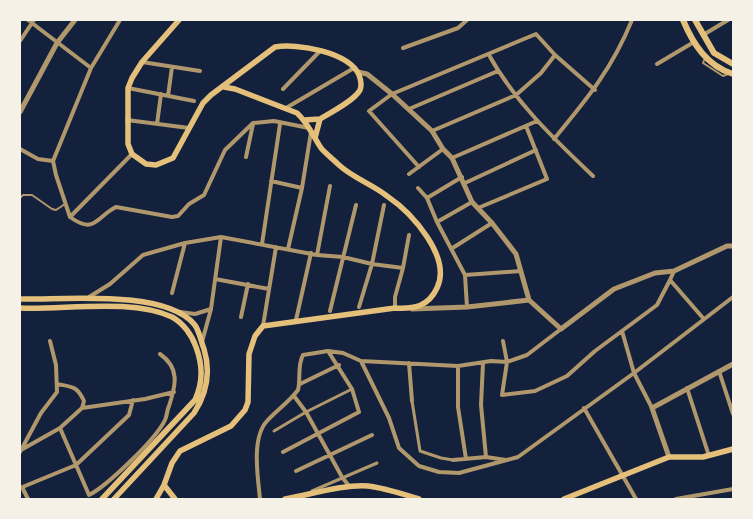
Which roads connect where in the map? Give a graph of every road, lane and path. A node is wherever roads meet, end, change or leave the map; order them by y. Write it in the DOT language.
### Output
graph roads {
  1 [pos="75,20"];
  2 [pos="120,20"];
  3 [pos="179,20"];
  4 [pos="467,20"];
  5 [pos="632,20"];
  6 [pos="683,20"];
  7 [pos="695,20"];
  8 [pos="728,20"];
  9 [pos="31,21"];
  10 [pos="703,35"];
  11 [pos="20,41"];
  12 [pos="694,42"];
  13 [pos="57,43"];
  14 [pos="403,48"];
  15 [pos="320,51"];
  16 [pos="488,55"];
  17 [pos="555,55"];
  18 [pos="142,62"];
  19 [pos="657,64"];
  20 [pos="733,64"];
  21 [pos="172,67"];
  22 [pos="91,68"];
  23 [pos="356,70"];
  24 [pos="200,71"];
  25 [pos="498,71"];
  26 [pos="732,73"];
  27 [pos="233,79"];
  28 [pos="224,87"];
  29 [pos="128,88"];
  30 [pos="235,89"];
  31 [pos="283,89"];
  32 [pos="595,90"];
  33 [pos="161,94"];
  34 [pos="392,94"];
  35 [pos="516,94"];
  36 [pos="168,96"];
  37 [pos="194,101"];
  38 [pos="286,108"];
  39 [pos="409,109"];
  40 [pos="20,112"];
  41 [pos="320,119"];
  42 [pos="127,120"];
  43 [pos="304,120"];
  44 [pos="537,121"];
  45 [pos="253,123"];
  46 [pos="157,124"];
  47 [pos="280,124"];
  48 [pos="526,126"];
  49 [pos="189,128"];
  50 [pos="310,130"];
  51 [pos="432,132"];
  52 [pos="315,138"];
  53 [pos="554,139"];
  54 [pos="20,149"];
  55 [pos="443,149"];
  56 [pos="536,150"];
  57 [pos="132,154"];
  58 [pos="246,157"];
  59 [pos="452,158"];
  60 [pos="53,161"];
  61 [pos="419,167"];
  62 [pos="409,174"];
  63 [pos="593,176"];
  64 [pos="462,177"];
  65 [pos="271,181"];
  66 [pos="465,183"];
  67 [pos="330,186"];
  68 [pos="302,188"];
  69 [pos="418,188"];
  70 [pos="20,198"];
  71 [pos="427,198"];
  72 [pos="472,202"];
  73 [pos="66,204"];
  74 [pos="356,205"];
  75 [pos="384,205"];
  76 [pos="478,208"];
  77 [pos="70,217"];
  78 [pos="437,222"];
  79 [pos="492,223"];
  80 [pos="409,235"];
  81 [pos="221,237"];
  82 [pos="185,243"];
  83 [pos="262,244"];
  84 [pos="733,246"];
  85 [pos="276,247"];
  86 [pos="288,249"];
  87 [pos="451,249"];
  88 [pos="311,253"];
  89 [pos="317,255"];
  90 [pos="343,258"];
  91 [pos="372,264"];
  92 [pos="403,268"];
  93 [pos="521,271"];
  94 [pos="674,271"];
  95 [pos="465,275"];
  96 [pos="216,279"];
  97 [pos="670,280"];
  98 [pos="248,284"];
  99 [pos="269,289"];
  100 [pos="172,293"];
  101 [pos="89,297"];
  102 [pos="733,297"];
  103 [pos="20,299"];
  104 [pos="529,300"];
  105 [pos="359,307"];
  106 [pos="467,307"];
  107 [pos="20,308"];
  108 [pos="394,308"];
  109 [pos="211,309"];
  110 [pos="412,309"];
  111 [pos="330,311"];
  112 [pos="180,312"];
  113 [pos="241,317"];
  114 [pos="703,318"];
  115 [pos="296,320"];
  116 [pos="263,326"];
  117 [pos="561,330"];
  118 [pos="622,331"];
  119 [pos="503,341"];
  120 [pos="50,342"];
  121 [pos="202,342"];
  122 [pos="328,351"];
  123 [pos="160,354"];
  124 [pos="361,360"];
  125 [pos="507,362"];
  126 [pos="409,363"];
  127 [pos="483,363"];
  128 [pos="733,364"];
  129 [pos="339,365"];
  130 [pos="458,366"];
  131 [pos="719,371"];
  132 [pos="634,372"];
  133 [pos="57,384"];
  134 [pos="300,384"];
  135 [pos="686,388"];
  136 [pos="352,390"];
  137 [pos="174,392"];
  138 [pos="294,396"];
  139 [pos="132,400"];
  140 [pos="412,401"];
  141 [pos="82,408"];
  142 [pos="584,408"];
  143 [pos="652,408"];
  144 [pos="306,412"];
  145 [pos="733,414"];
  146 [pos="60,428"];
  147 [pos="274,431"];
  148 [pos="317,433"];
  149 [pos="372,435"];
  150 [pos="733,449"];
  151 [pos="21,451"];
  152 [pos="283,452"];
  153 [pos="329,455"];
  154 [pos="709,456"];
  155 [pos="486,457"];
  156 [pos="669,457"];
  157 [pos="466,459"];
  158 [pos="453,460"];
  159 [pos="508,460"];
  160 [pos="377,462"];
  161 [pos="76,464"];
  162 [pos="296,472"];
  163 [pos="622,475"];
  164 [pos="342,477"];
  165 [pos="164,485"];
  166 [pos="349,486"];
  167 [pos="21,487"];
  168 [pos="733,489"];
  169 [pos="312,491"];
  170 [pos="684,498"];
  171 [pos="28,499"];
  172 [pos="102,499"];
  173 [pos="114,499"];
  174 [pos="156,499"];
  175 [pos="175,499"];
  176 [pos="260,499"];
  177 [pos="285,499"];
  178 [pos="419,499"];
  179 [pos="564,499"];
  180 [pos="636,499"];
  181 [pos="676,499"];
  1 -- 13 [label="street"];
  2 -- 22 [label="street"];
  3 -- 18 [label="main road"];
  4 -- 14 [label="street"];
  5 -- 32 [label="street"];
  6 -- 12 [label="main road"];
  7 -- 10 [label="main road"];
  8 -- 10 [label="street"];
  9 -- 11 [label="street"];
  9 -- 13 [label="street"];
  10 -- 20 [label="main road"];
  12 -- 19 [label="street"];
  12 -- 26 [label="main road"];
  13 -- 22 [label="street"];
  13 -- 40 [label="street"];
  15 -- 23 [label="main road"];
  15 -- 27 [label="main road"];
  15 -- 31 [label="street"];
  16 -- 17 [label="street"];
  16 -- 25 [label="street"];
  16 -- 34 [label="street"];
  17 -- 32 [label="street"];
  17 -- 35 [label="street"];
  18 -- 21 [label="street"];
  18 -- 29 [label="main road"];
  21 -- 24 [label="street"];
  21 -- 36 [label="street"];
  22 -- 60 [label="street"];
  23 -- 34 [label="street"];
  23 -- 38 [label="street"];
  23 -- 41 [label="main road"];
  25 -- 35 [label="street"];
  25 -- 39 [label="street"];
  27 -- 28 [label="main road"];
  27 -- 30 [label="main road"];
  28 -- 30 [label="main road"];
  28 -- 49 [label="main road"];
  29 -- 33 [label="street"];
  29 -- 42 [label="main road"];
  30 -- 38 [label="main road"];
  32 -- 53 [label="street"];
  33 -- 36 [label="street"];
  33 -- 46 [label="street"];
  34 -- 39 [label="street"];
  34 -- 61 [label="street"];
  35 -- 44 [label="street"];
  35 -- 51 [label="street"];
  36 -- 37 [label="street"];
  38 -- 43 [label="main road"];
  39 -- 51 [label="street"];
  41 -- 43 [label="main road"];
  41 -- 52 [label="main road"];
  42 -- 46 [label="street"];
  42 -- 57 [label="main road"];
  43 -- 50 [label="main road"];
  44 -- 48 [label="street"];
  44 -- 53 [label="street"];
  45 -- 47 [label="street"];
  45 -- 58 [label="street"];
  45 -- 77 [label="street"];
  46 -- 49 [label="street"];
  47 -- 50 [label="street"];
  47 -- 65 [label="street"];
  48 -- 56 [label="street"];
  48 -- 59 [label="street"];
  49 -- 57 [label="main road"];
  50 -- 52 [label="main road"];
  50 -- 68 [label="street"];
  51 -- 55 [label="street"];
  52 -- 110 [label="main road"];
  53 -- 63 [label="street"];
  54 -- 60 [label="street"];
  55 -- 59 [label="street"];
  55 -- 61 [label="street"];
  56 -- 66 [label="street"];
  56 -- 76 [label="street"];
  57 -- 77 [label="street"];
  59 -- 64 [label="street"];
  60 -- 73 [label="street"];
  61 -- 62 [label="street"];
  64 -- 66 [label="street"];
  64 -- 71 [label="street"];
  65 -- 68 [label="street"];
  65 -- 83 [label="street"];
  66 -- 72 [label="street"];
  67 -- 89 [label="street"];
  68 -- 86 [label="street"];
  69 -- 71 [label="street"];
  70 -- 73 [label="lane"];
  71 -- 78 [label="street"];
  72 -- 76 [label="street"];
  72 -- 78 [label="street"];
  73 -- 77 [label="street"];
  74 -- 90 [label="street"];
  75 -- 91 [label="street"];
  76 -- 79 [label="street"];
  78 -- 87 [label="street"];
  79 -- 87 [label="street"];
  79 -- 93 [label="street"];
  80 -- 92 [label="street"];
  81 -- 82 [label="street"];
  81 -- 83 [label="street"];
  81 -- 96 [label="street"];
  82 -- 100 [label="street"];
  82 -- 101 [label="street"];
  83 -- 85 [label="street"];
  84 -- 94 [label="street"];
  85 -- 86 [label="street"];
  85 -- 99 [label="street"];
  86 -- 88 [label="street"];
  87 -- 95 [label="street"];
  88 -- 89 [label="street"];
  88 -- 115 [label="street"];
  89 -- 90 [label="street"];
  90 -- 91 [label="street"];
  90 -- 111 [label="street"];
  91 -- 92 [label="street"];
  91 -- 105 [label="street"];
  92 -- 108 [label="street"];
  93 -- 95 [label="street"];
  93 -- 104 [label="street"];
  94 -- 97 [label="street"];
  94 -- 117 [label="street"];
  95 -- 106 [label="street"];
  96 -- 98 [label="street"];
  96 -- 109 [label="street"];
  97 -- 114 [label="street"];
  97 -- 118 [label="street"];
  98 -- 99 [label="street"];
  98 -- 113 [label="street"];
  99 -- 116 [label="street"];
  101 -- 103 [label="main road"];
  101 -- 112 [label="main road"];
  102 -- 114 [label="street"];
  104 -- 106 [label="street"];
  104 -- 117 [label="street"];
  106 -- 110 [label="street"];
  107 -- 172 [label="main road"];
  108 -- 110 [label="main road"];
  108 -- 115 [label="main road"];
  109 -- 112 [label="street"];
  109 -- 121 [label="street"];
  112 -- 121 [label="main road"];
  114 -- 132 [label="street"];
  115 -- 116 [label="main road"];
  116 -- 165 [label="main road"];
  117 -- 125 [label="street"];
  118 -- 125 [label="street"];
  118 -- 132 [label="street"];
  119 -- 125 [label="street"];
  120 -- 133 [label="street"];
  121 -- 173 [label="main road"];
  122 -- 124 [label="street"];
  122 -- 129 [label="street"];
  122 -- 134 [label="street"];
  123 -- 137 [label="street"];
  124 -- 126 [label="street"];
  124 -- 159 [label="street"];
  125 -- 127 [label="street"];
  126 -- 130 [label="street"];
  126 -- 140 [label="street"];
  127 -- 130 [label="street"];
  127 -- 155 [label="street"];
  128 -- 131 [label="street"];
  129 -- 134 [label="street"];
  129 -- 136 [label="street"];
  130 -- 157 [label="street"];
  131 -- 135 [label="street"];
  131 -- 145 [label="street"];
  132 -- 142 [label="street"];
  132 -- 143 [label="street"];
  133 -- 141 [label="street"];
  133 -- 151 [label="street"];
  134 -- 138 [label="street"];
  135 -- 143 [label="street"];
  135 -- 154 [label="street"];
  136 -- 144 [label="street"];
  136 -- 148 [label="street"];
  137 -- 139 [label="street"];
  137 -- 161 [label="street"];
  138 -- 144 [label="street"];
  138 -- 176 [label="street"];
  139 -- 141 [label="street"];
  139 -- 161 [label="street"];
  140 -- 158 [label="street"];
  141 -- 146 [label="street"];
  142 -- 159 [label="street"];
  142 -- 163 [label="street"];
  143 -- 156 [label="street"];
  144 -- 147 [label="street"];
  144 -- 148 [label="street"];
  146 -- 151 [label="street"];
  146 -- 161 [label="street"];
  148 -- 152 [label="street"];
  148 -- 153 [label="street"];
  149 -- 153 [label="street"];
  150 -- 154 [label="main road"];
  153 -- 162 [label="street"];
  153 -- 164 [label="street"];
  154 -- 156 [label="main road"];
  155 -- 157 [label="street"];
  155 -- 159 [label="street"];
  156 -- 163 [label="main road"];
  157 -- 158 [label="street"];
  160 -- 164 [label="street"];
  161 -- 167 [label="street"];
  163 -- 179 [label="main road"];
  163 -- 180 [label="street"];
  164 -- 166 [label="street"];
  164 -- 169 [label="street"];
  165 -- 174 [label="main road"];
  165 -- 175 [label="main road"];
  166 -- 177 [label="main road"];
  166 -- 178 [label="main road"];
  167 -- 171 [label="street"];
  168 -- 170 [label="street"];
  170 -- 181 [label="street"];
}
